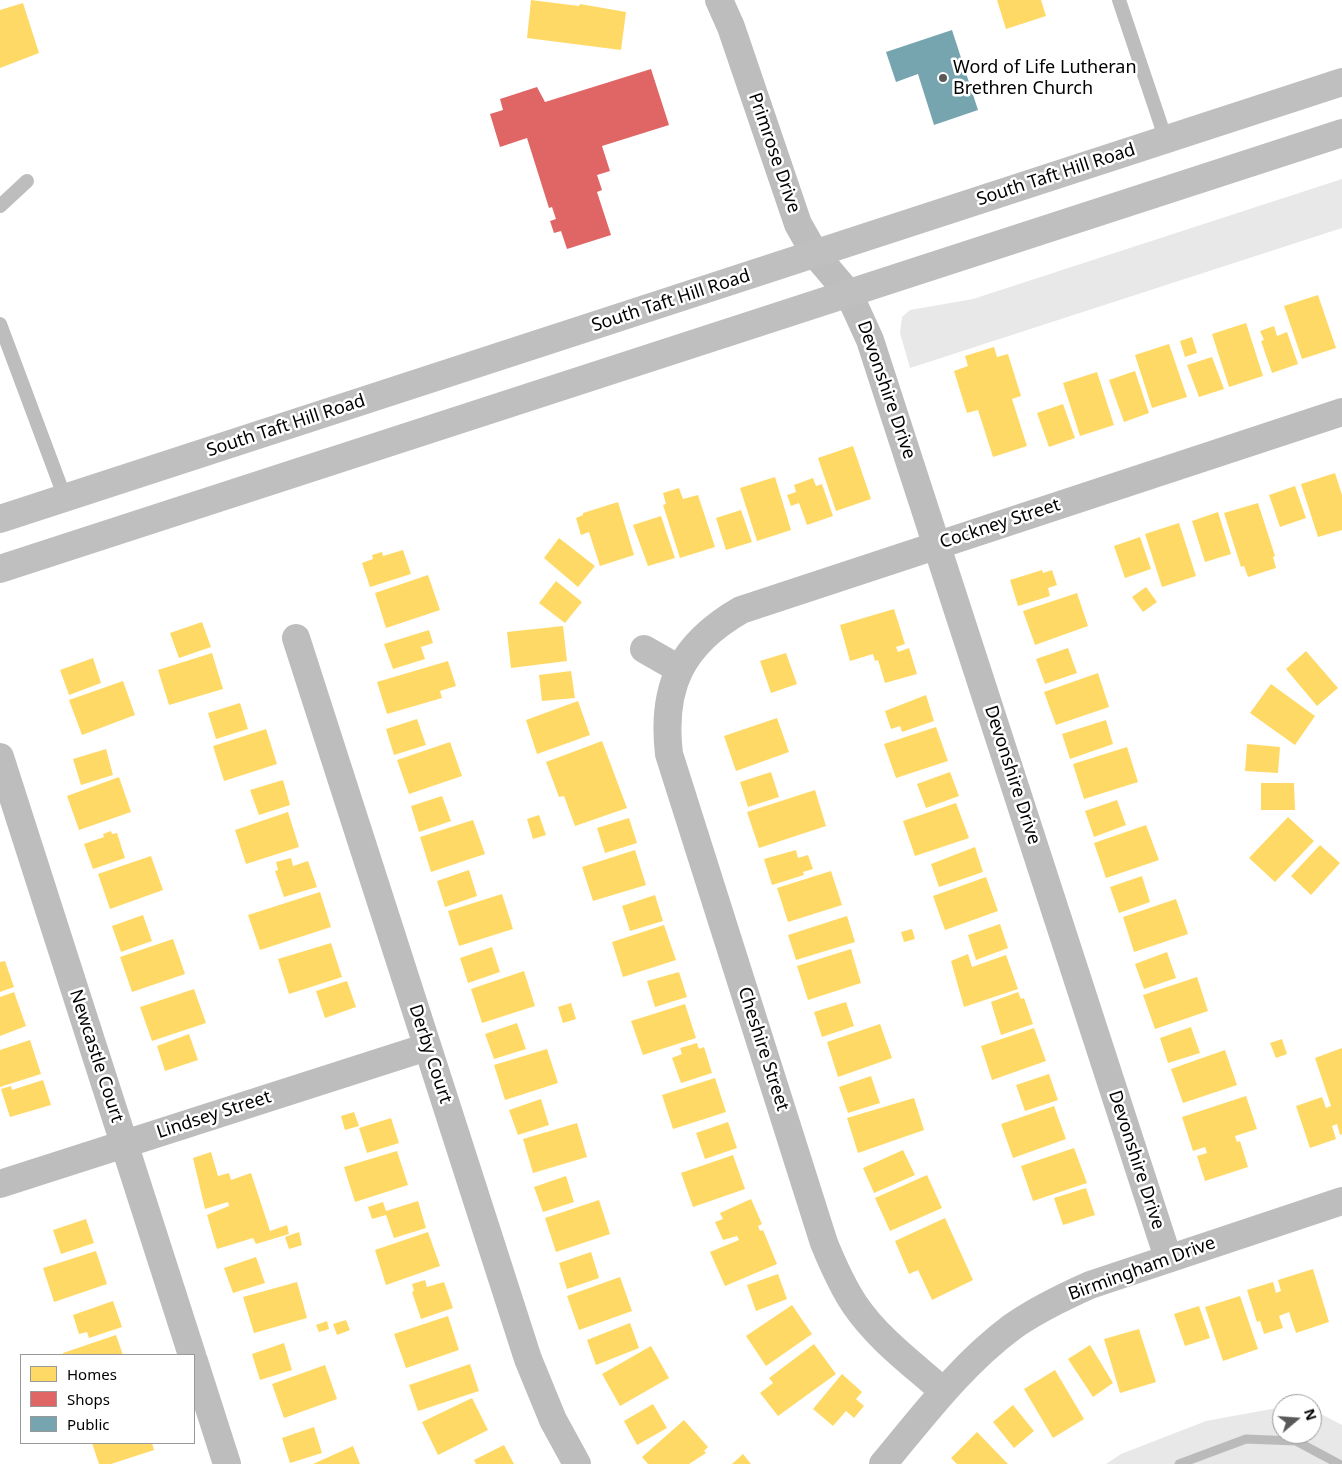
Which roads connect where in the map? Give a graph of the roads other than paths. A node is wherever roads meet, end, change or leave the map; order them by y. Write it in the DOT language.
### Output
graph roads {
  1 [pos="719,0"];
  2 [pos="1118,0"];
  3 [pos="1342,82"];
  4 [pos="1342,133"];
  5 [pos="1166,140"];
  6 [pos="27,180"];
  7 [pos="0,206"];
  8 [pos="815,254"];
  9 [pos="849,294"];
  10 [pos="0,324"];
  11 [pos="1342,412"];
  12 [pos="65,498"];
  13 [pos="0,519"];
  14 [pos="937,544"];
  15 [pos="0,569"];
  16 [pos="296,638"];
  17 [pos="644,649"];
  18 [pos="679,669"];
  19 [pos="0,757"];
  20 [pos="428,1047"];
  21 [pos="124,1144"];
  22 [pos="0,1184"];
  23 [pos="1342,1201"];
  24 [pos="1168,1258"];
  25 [pos="192,1354"];
  26 [pos="195,1364"];
  27 [pos="943,1392"];
  28 [pos="227,1464"];
  29 [pos="578,1464"];
  30 [pos="883,1464"];
  1 -- 8 [label="street, Primrose Drive"];
  2 -- 5 [label="lane"];
  3 -- 5 [label="main road, South Taft Hill Road"];
  4 -- 9 [label="main road"];
  5 -- 8 [label="main road, South Taft Hill Road"];
  6 -- 7 [label="lane"];
  8 -- 9 [label="street, Primrose Drive"];
  8 -- 12 [label="main road, South Taft Hill Road"];
  9 -- 14 [label="street, Devonshire Drive"];
  9 -- 15 [label="main road"];
  10 -- 12 [label="lane"];
  11 -- 14 [label="street, Cockney Street"];
  12 -- 13 [label="main road, South Taft Hill Road"];
  14 -- 18 [label="street, Cockney Street"];
  14 -- 24 [label="street, Devonshire Drive"];
  16 -- 20 [label="street, Derby Court"];
  17 -- 18 [label="street"];
  18 -- 27 [label="street, Cheshire Street"];
  19 -- 21 [label="street, Newcastle Court"];
  20 -- 21 [label="street, Lindsey Street"];
  20 -- 29 [label="street, Derby Court"];
  21 -- 22 [label="street, Lindsey Street"];
  21 -- 25 [label="street, Newcastle Court"];
  23 -- 24 [label="street, Birmingham Drive"];
  24 -- 27 [label="street, Birmingham Drive"];
  26 -- 28 [label="street"];
  27 -- 30 [label="street, Birmingham Drive"];
}
